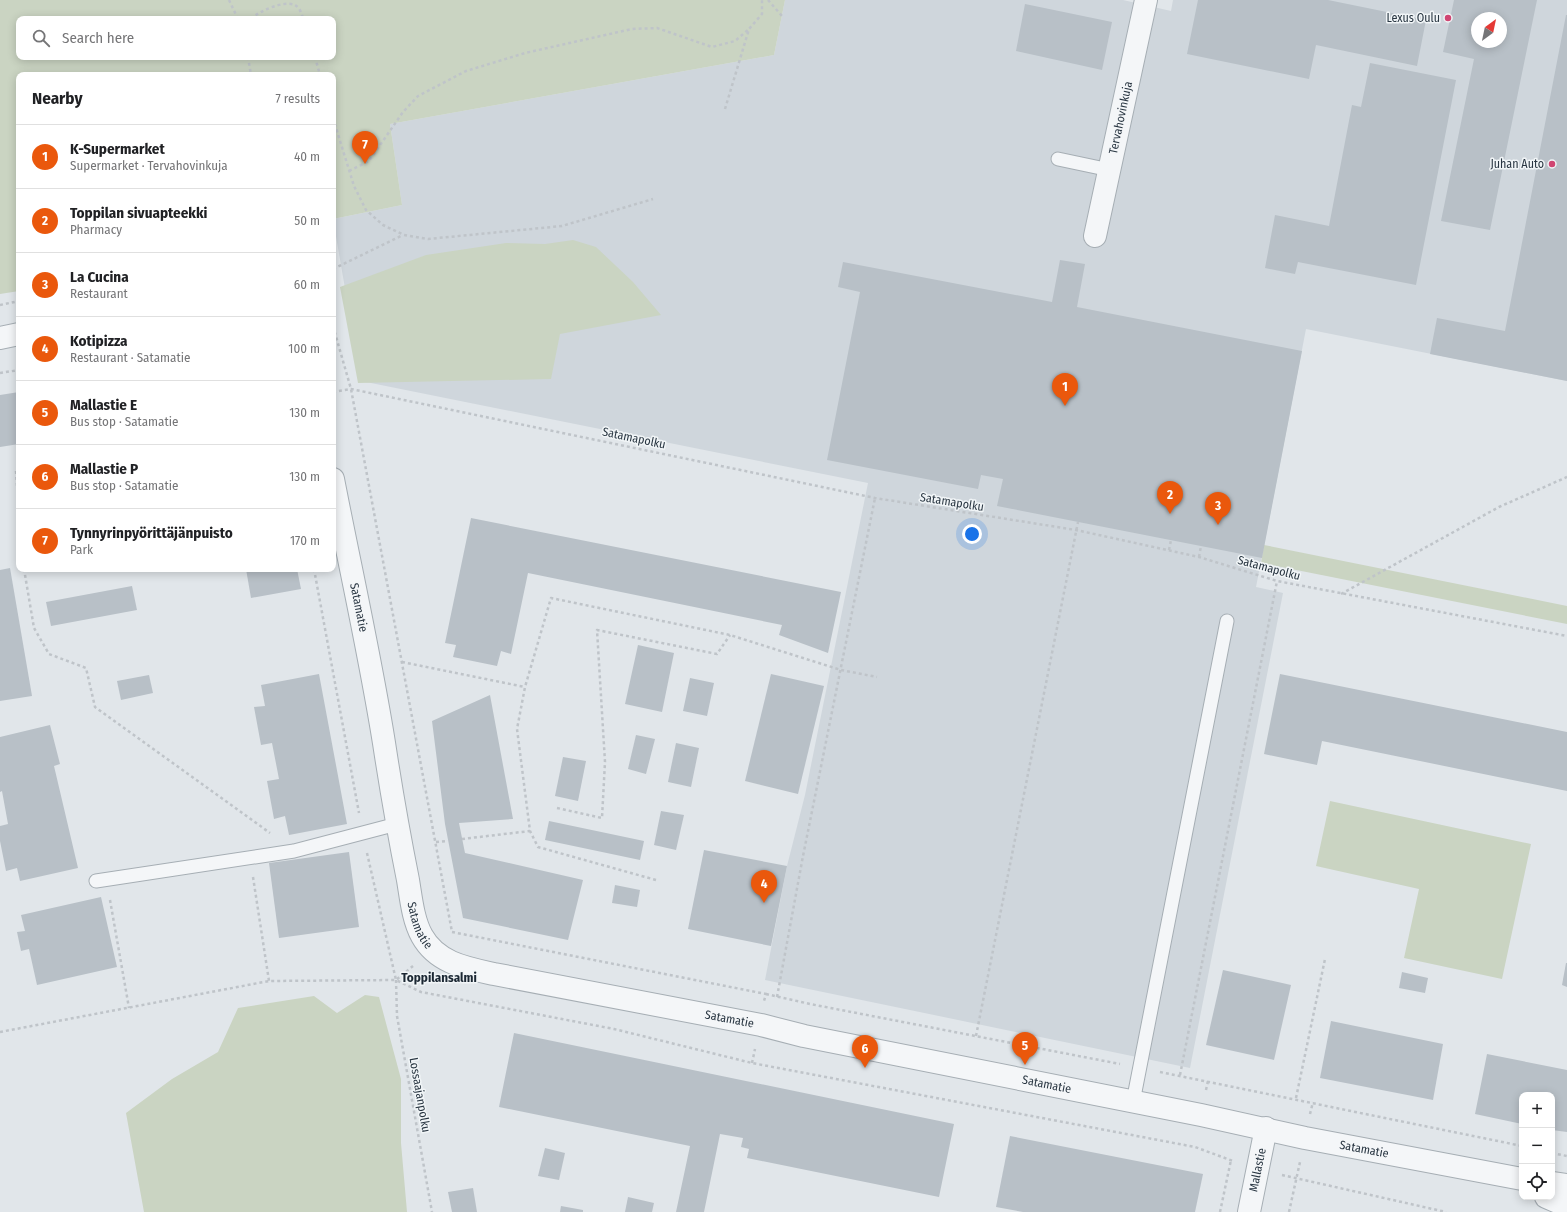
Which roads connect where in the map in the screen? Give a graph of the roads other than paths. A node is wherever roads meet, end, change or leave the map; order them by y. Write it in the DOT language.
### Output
graph roads {
  1 [pos="1146,0"];
  2 [pos="1058,159"];
  3 [pos="1110,170"];
  4 [pos="1095,236"];
  5 [pos="16,335"];
  6 [pos="0,338"];
  7 [pos="336,494"];
  8 [pos="1227,621"];
  9 [pos="397,824"];
  10 [pos="101,881"];
  11 [pos="1133,1102"];
  12 [pos="1266,1128"];
  13 [pos="1516,1181"];
  14 [pos="1555,1183"];
  15 [pos="1567,1185"];
  16 [pos="1553,1200"];
  17 [pos="1567,1206"];
  18 [pos="1249,1212"];
  1 -- 3 [label="street, Tervahovinkuja"];
  2 -- 3 [label="lane"];
  3 -- 4 [label="street, Tervahovinkuja"];
  5 -- 6 [label="street"];
  7 -- 9 [label="street, Satamatie"];
  8 -- 11 [label="lane"];
  9 -- 10 [label="lane"];
  9 -- 11 [label="street, Satamatie"];
  11 -- 12 [label="street, Satamatie"];
  12 -- 13 [label="street, Satamatie"];
  12 -- 18 [label="street, Mallastie"];
  14 -- 15 [label="street"];
  16 -- 17 [label="street"];
}
